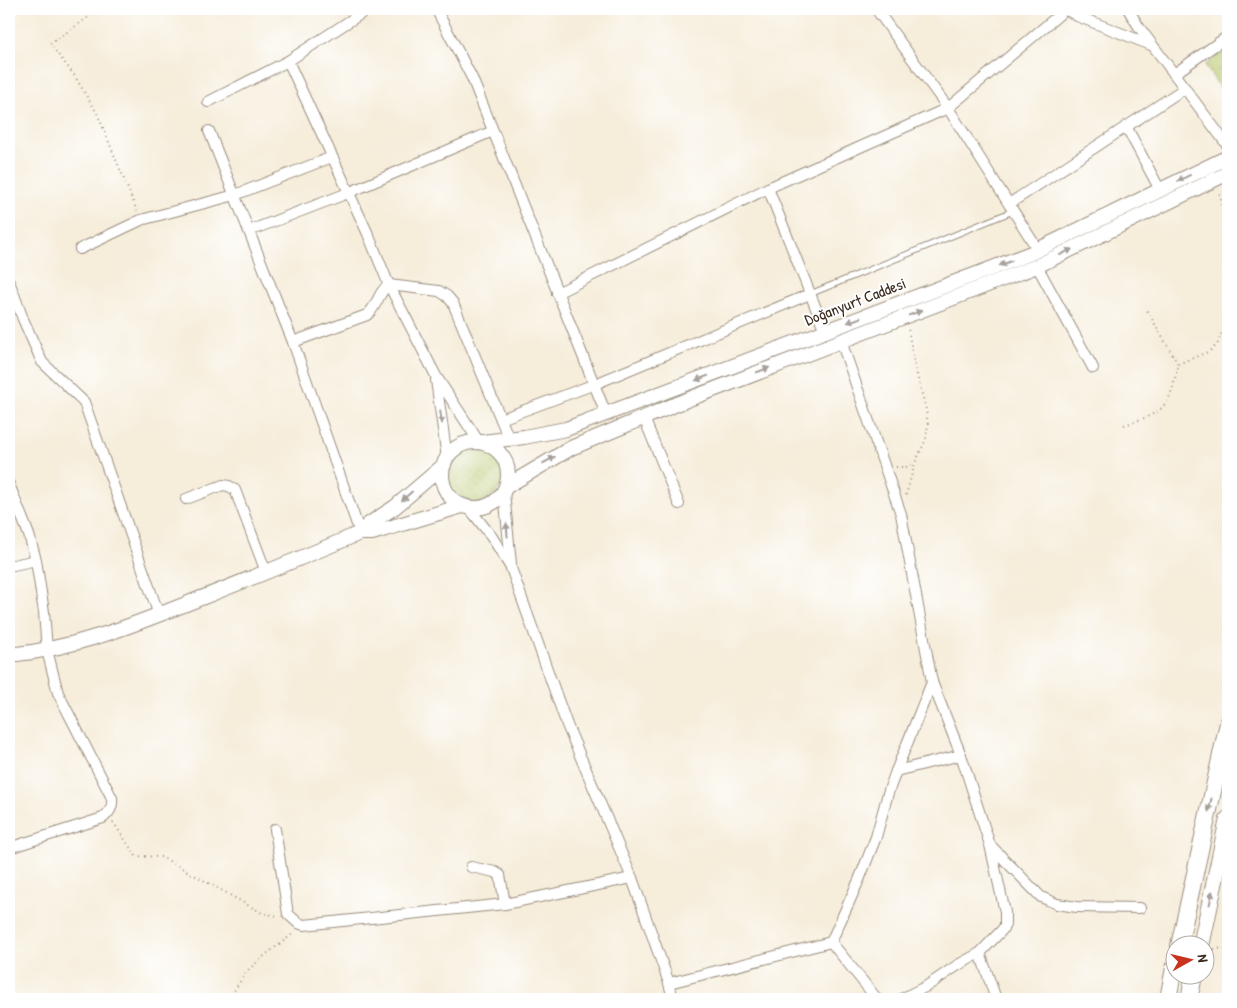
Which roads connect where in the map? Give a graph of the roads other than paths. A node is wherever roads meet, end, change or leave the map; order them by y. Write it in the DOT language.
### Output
graph roads {
  1 [pos="368,9"];
  2 [pos="436,9"];
  3 [pos="876,9"];
  4 [pos="1066,9"];
  5 [pos="1128,9"];
  6 [pos="1228,36"];
  7 [pos="1152,45"];
  8 [pos="288,61"];
  9 [pos="1174,74"];
  10 [pos="1185,88"];
  11 [pos="208,102"];
  12 [pos="948,108"];
  13 [pos="1126,126"];
  14 [pos="209,131"];
  15 [pos="493,131"];
  16 [pos="1228,146"];
  17 [pos="332,157"];
  18 [pos="1228,157"];
  19 [pos="1228,173"];
  20 [pos="768,188"];
  21 [pos="1160,190"];
  22 [pos="348,193"];
  23 [pos="235,195"];
  24 [pos="1011,208"];
  25 [pos="249,231"];
  26 [pos="80,249"];
  27 [pos="1038,250"];
  28 [pos="1037,266"];
  29 [pos="9,281"];
  30 [pos="389,285"];
  31 [pos="557,293"];
  32 [pos="810,294"];
  33 [pos="825,331"];
  34 [pos="841,341"];
  35 [pos="292,342"];
  36 [pos="1093,368"];
  37 [pos="436,376"];
  38 [pos="595,384"];
  39 [pos="606,414"];
  40 [pos="644,418"];
  41 [pos="501,419"];
  42 [pos="509,439"];
  43 [pos="481,442"];
  44 [pos="445,462"];
  45 [pos="9,484"];
  46 [pos="506,489"];
  47 [pos="186,499"];
  48 [pos="679,504"];
  49 [pos="465,507"];
  50 [pos="360,533"];
  51 [pos="36,560"];
  52 [pos="9,566"];
  53 [pos="511,568"];
  54 [pos="266,572"];
  55 [pos="159,614"];
  56 [pos="47,650"];
  57 [pos="9,655"];
  58 [pos="932,682"];
  59 [pos="1228,723"];
  60 [pos="962,755"];
  61 [pos="896,771"];
  62 [pos="1228,819"];
  63 [pos="275,829"];
  64 [pos="990,845"];
  65 [pos="9,848"];
  66 [pos="471,867"];
  67 [pos="632,878"];
  68 [pos="505,904"];
  69 [pos="1140,908"];
  70 [pos="1181,936"];
  71 [pos="1209,936"];
  72 [pos="831,942"];
  73 [pos="980,953"];
  74 [pos="669,983"];
  75 [pos="1171,986"];
  76 [pos="1192,986"];
  77 [pos="673,999"];
  78 [pos="877,999"];
  79 [pos="901,999"];
  80 [pos="996,999"];
  81 [pos="1168,999"];
  82 [pos="1189,999"];
  1 -- 8 [label="street"];
  2 -- 15 [label="street"];
  3 -- 12 [label="street"];
  4 -- 7 [label="street"];
  4 -- 12 [label="street"];
  5 -- 7 [label="street"];
  6 -- 9 [label="street"];
  7 -- 9 [label="street"];
  8 -- 11 [label="street"];
  8 -- 17 [label="street"];
  9 -- 10 [label="street"];
  10 -- 13 [label="street"];
  10 -- 16 [label="street"];
  12 -- 20 [label="street"];
  12 -- 24 [label="street"];
  13 -- 21 [label="street"];
  13 -- 24 [label="street"];
  14 -- 23 [label="street"];
  15 -- 22 [label="street"];
  15 -- 31 [label="street"];
  17 -- 22 [label="street"];
  17 -- 23 [label="street"];
  18 -- 21 [label="street, Doğanyurt Caddesi, one-way"];
  28 -- 19 [label="street, Doğanyurt Caddesi, one-way"];
  20 -- 31 [label="street"];
  20 -- 32 [label="street"];
  21 -- 27 [label="street, Doğanyurt Caddesi"];
  22 -- 25 [label="street"];
  22 -- 30 [label="street"];
  23 -- 25 [label="street"];
  23 -- 26 [label="street"];
  24 -- 27 [label="street"];
  24 -- 32 [label="lane"];
  25 -- 35 [label="street"];
  27 -- 33 [label="street, Doğanyurt Caddesi, one-way"];
  34 -- 28 [label="street, Doğanyurt Caddesi, one-way"];
  28 -- 36 [label="street"];
  29 -- 55 [label="street"];
  30 -- 35 [label="street"];
  30 -- 37 [label="street"];
  30 -- 41 [label="street"];
  31 -- 38 [label="street"];
  32 -- 33 [label="street"];
  32 -- 38 [label="street"];
  33 -- 39 [label="street, Doğanyurt Caddesi, one-way"];
  40 -- 34 [label="street, Doğanyurt Caddesi, one-way"];
  34 -- 58 [label="street"];
  35 -- 50 [label="street"];
  37 -- 43 [label="street"];
  37 -- 44 [label="street, one-way"];
  38 -- 39 [label="street"];
  38 -- 41 [label="street"];
  39 -- 42 [label="street, Doğanyurt Caddesi"];
  46 -- 40 [label="street, Doğanyurt Caddesi, one-way"];
  40 -- 48 [label="street"];
  41 -- 42 [label="street"];
  42 -- 43 [label="street, Doğanyurt Caddesi"];
  43 -- 44 [label="street"];
  43 -- 46 [label="street"];
  44 -- 49 [label="street"];
  44 -- 50 [label="street, one-way"];
  45 -- 51 [label="street"];
  46 -- 49 [label="street"];
  53 -- 46 [label="street, one-way"];
  47 -- 54 [label="street"];
  49 -- 50 [label="street"];
  49 -- 53 [label="street"];
  50 -- 54 [label="street"];
  51 -- 52 [label="street"];
  51 -- 56 [label="street"];
  53 -- 67 [label="street"];
  54 -- 55 [label="street"];
  55 -- 56 [label="street"];
  56 -- 57 [label="street"];
  56 -- 65 [label="street"];
  58 -- 60 [label="street"];
  58 -- 61 [label="street"];
  59 -- 70 [label="main road, one-way"];
  60 -- 61 [label="street"];
  60 -- 64 [label="street"];
  61 -- 72 [label="street"];
  71 -- 62 [label="main road, one-way"];
  63 -- 68 [label="street"];
  64 -- 69 [label="street"];
  64 -- 73 [label="street"];
  66 -- 68 [label="street"];
  67 -- 68 [label="street"];
  67 -- 74 [label="street"];
  72 -- 74 [label="street"];
  72 -- 78 [label="street"];
  73 -- 79 [label="street"];
  73 -- 80 [label="street"];
  74 -- 77 [label="street"];
  75 -- 81 [label="main road"];
  76 -- 82 [label="main road"];
}
